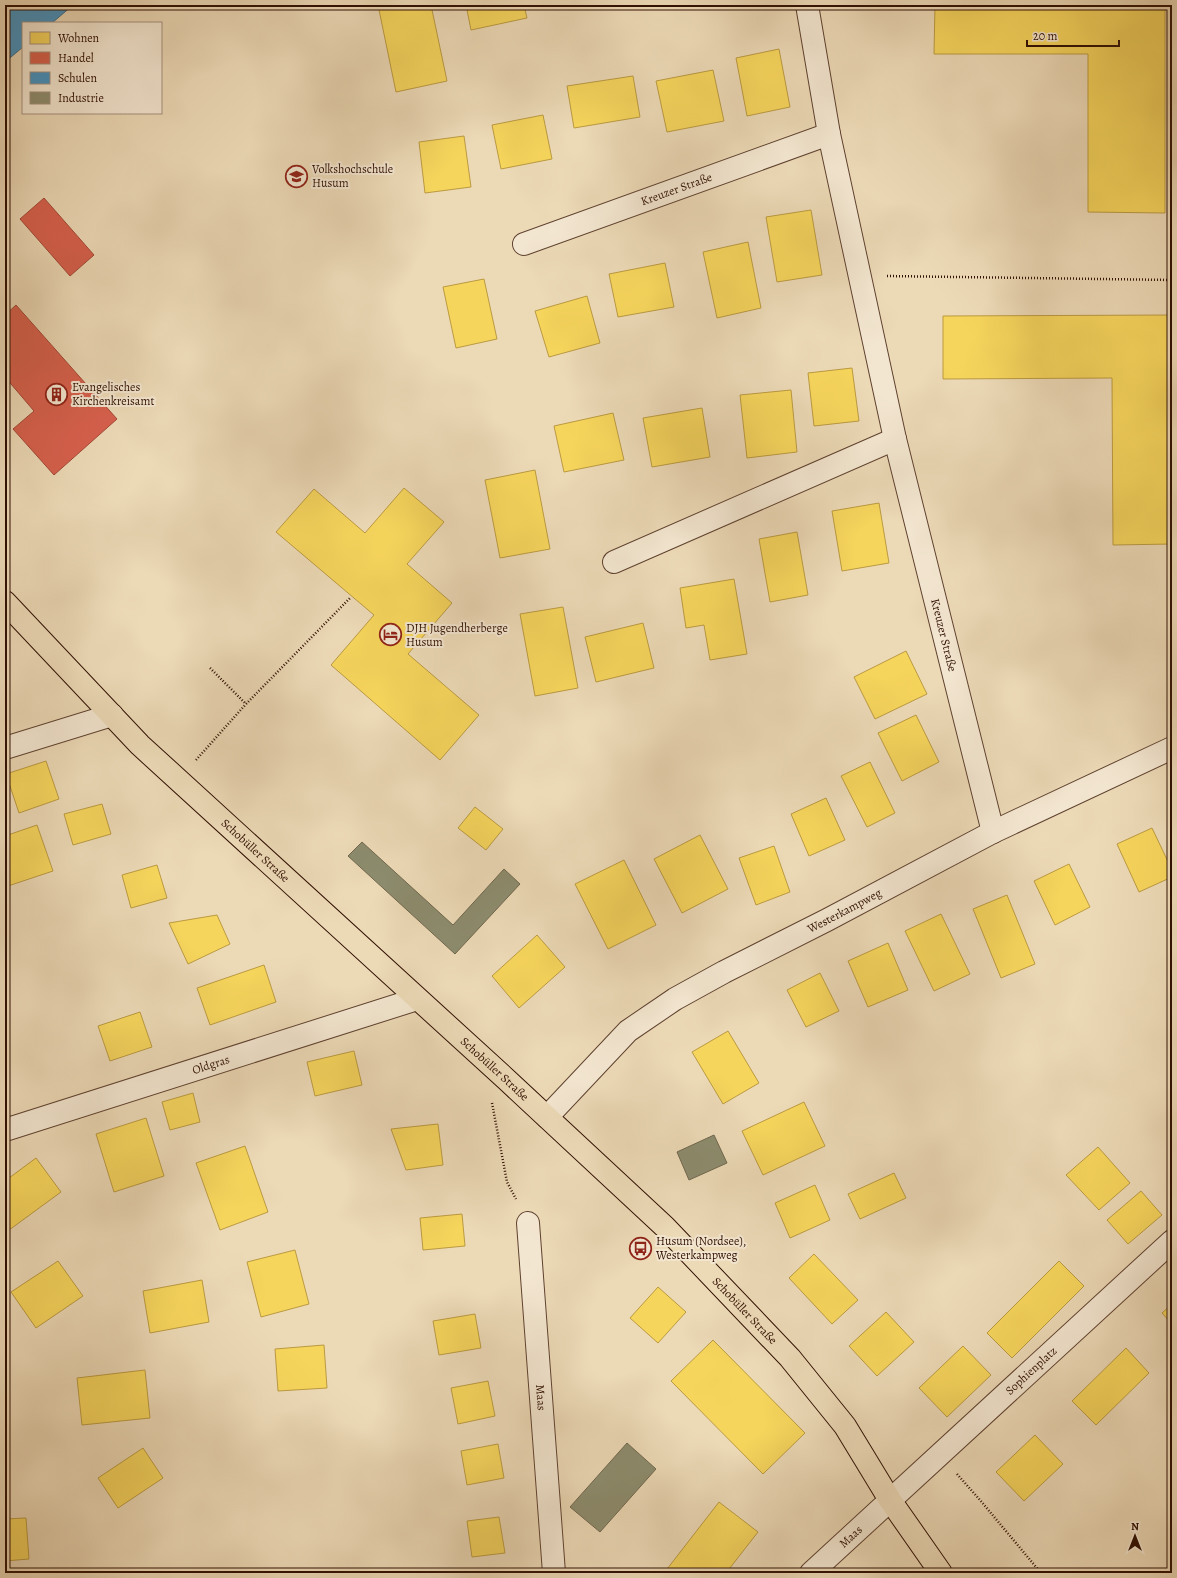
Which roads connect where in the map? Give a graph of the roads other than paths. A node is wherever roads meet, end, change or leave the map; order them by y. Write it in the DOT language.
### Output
graph roads {
  1 [pos="807,5"];
  2 [pos="829,134"];
  3 [pos="524,244"];
  4 [pos="895,439"];
  5 [pos="614,562"];
  6 [pos="5,602"];
  7 [pos="112,715"];
  8 [pos="5,748"];
  9 [pos="1172,748"];
  10 [pos="993,832"];
  11 [pos="417,999"];
  12 [pos="547,1117"];
  13 [pos="5,1130"];
  14 [pos="528,1223"];
  15 [pos="1172,1241"];
  16 [pos="890,1500"];
  17 [pos="554,1573"];
  18 [pos="811,1573"];
  19 [pos="941,1573"];
  1 -- 2 [label="street, Kreuzer Straße"];
  2 -- 3 [label="street, Kreuzer Straße"];
  2 -- 4 [label="street, Kreuzer Straße"];
  4 -- 5 [label="street"];
  4 -- 10 [label="street, Kreuzer Straße"];
  6 -- 7 [label="main road, Schobüller Straße"];
  7 -- 8 [label="street"];
  7 -- 11 [label="main road, Schobüller Straße"];
  9 -- 10 [label="street, Westerkampweg"];
  10 -- 12 [label="street, Westerkampweg"];
  11 -- 12 [label="main road, Schobüller Straße"];
  11 -- 13 [label="street, Oldgras"];
  12 -- 16 [label="main road, Schobüller Straße"];
  14 -- 17 [label="street, Maas"];
  15 -- 16 [label="street, Sophienplatz"];
  16 -- 18 [label="street, Maas"];
  16 -- 19 [label="main road, Schobüller Straße"];
}
